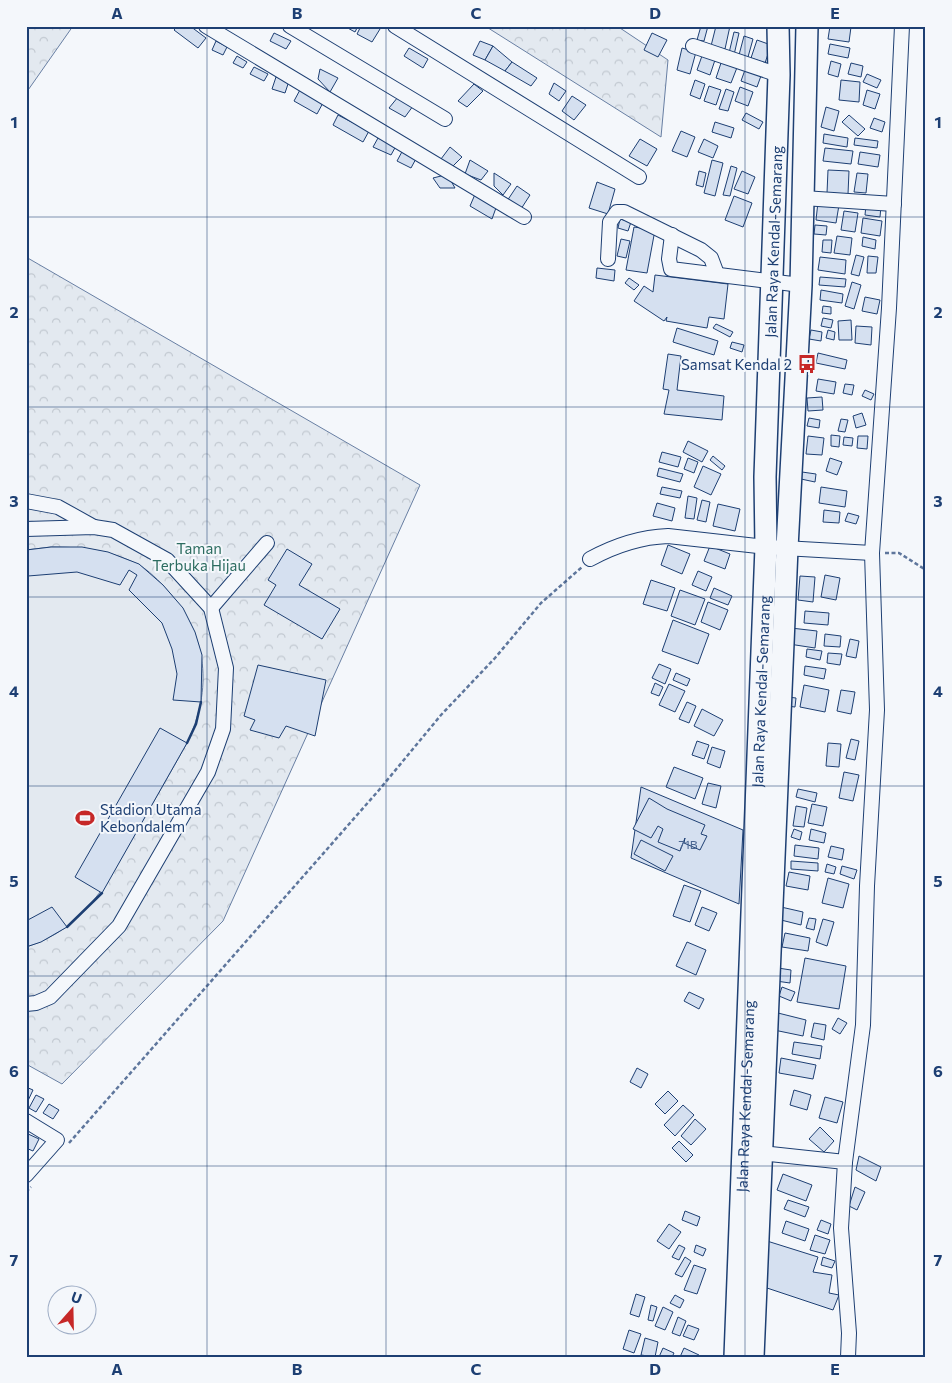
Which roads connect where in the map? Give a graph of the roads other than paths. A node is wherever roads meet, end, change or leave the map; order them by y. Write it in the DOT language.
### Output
graph roads {
  1 [pos="206,26"];
  2 [pos="290,26"];
  3 [pos="395,26"];
  4 [pos="778,26"];
  5 [pos="807,26"];
  6 [pos="902,26"];
  7 [pos="693,46"];
  8 [pos="779,75"];
  9 [pos="445,119"];
  10 [pos="639,177"];
  11 [pos="803,198"];
  12 [pos="894,204"];
  13 [pos="524,218"];
  14 [pos="672,235"];
  15 [pos="608,259"];
  16 [pos="717,274"];
  17 [pos="771,281"];
  18 [pos="801,285"];
  19 [pos="26,500"];
  20 [pos="94,527"];
  21 [pos="26,529"];
  22 [pos="267,543"];
  23 [pos="777,548"];
  24 [pos="872,553"];
  25 [pos="590,559"];
  26 [pos="211,608"];
  27 [pos="762,904"];
  28 [pos="26,1004"];
  29 [pos="26,1121"];
  30 [pos="761,1152"];
  31 [pos="845,1162"];
  32 [pos="29,1180"];
  33 [pos="735,1357"];
  34 [pos="753,1357"];
  35 [pos="848,1357"];
  1 -- 13 [label="street"];
  2 -- 9 [label="street"];
  3 -- 10 [label="street"];
  4 -- 8 [label="highway, Jalan Raya Kendal-Semarang"];
  5 -- 11 [label="highway, Jalan Raya Kendal-Semarang"];
  6 -- 12 [label="street"];
  7 -- 8 [label="street"];
  8 -- 17 [label="highway, Jalan Raya Kendal-Semarang"];
  11 -- 12 [label="street"];
  11 -- 18 [label="highway, Jalan Raya Kendal-Semarang"];
  12 -- 24 [label="street"];
  14 -- 15 [label="street"];
  14 -- 16 [label="street"];
  14 -- 16 [label="street"];
  16 -- 17 [label="street"];
  17 -- 18 [label="street"];
  17 -- 23 [label="highway, Jalan Raya Kendal-Semarang"];
  18 -- 23 [label="highway, Jalan Raya Kendal-Semarang"];
  19 -- 20 [label="street"];
  20 -- 21 [label="street"];
  20 -- 26 [label="street"];
  22 -- 26 [label="street"];
  23 -- 24 [label="street"];
  23 -- 25 [label="street"];
  23 -- 27 [label="highway, Jalan Raya Kendal-Semarang"];
  24 -- 31 [label="street"];
  26 -- 28 [label="street"];
  27 -- 30 [label="highway, Jalan Raya Kendal-Semarang"];
  27 -- 33 [label="highway, Jalan Raya Kendal-Semarang"];
  29 -- 32 [label="street"];
  30 -- 31 [label="street"];
  30 -- 34 [label="highway, Jalan Raya Kendal-Semarang"];
  31 -- 35 [label="street"];
}
